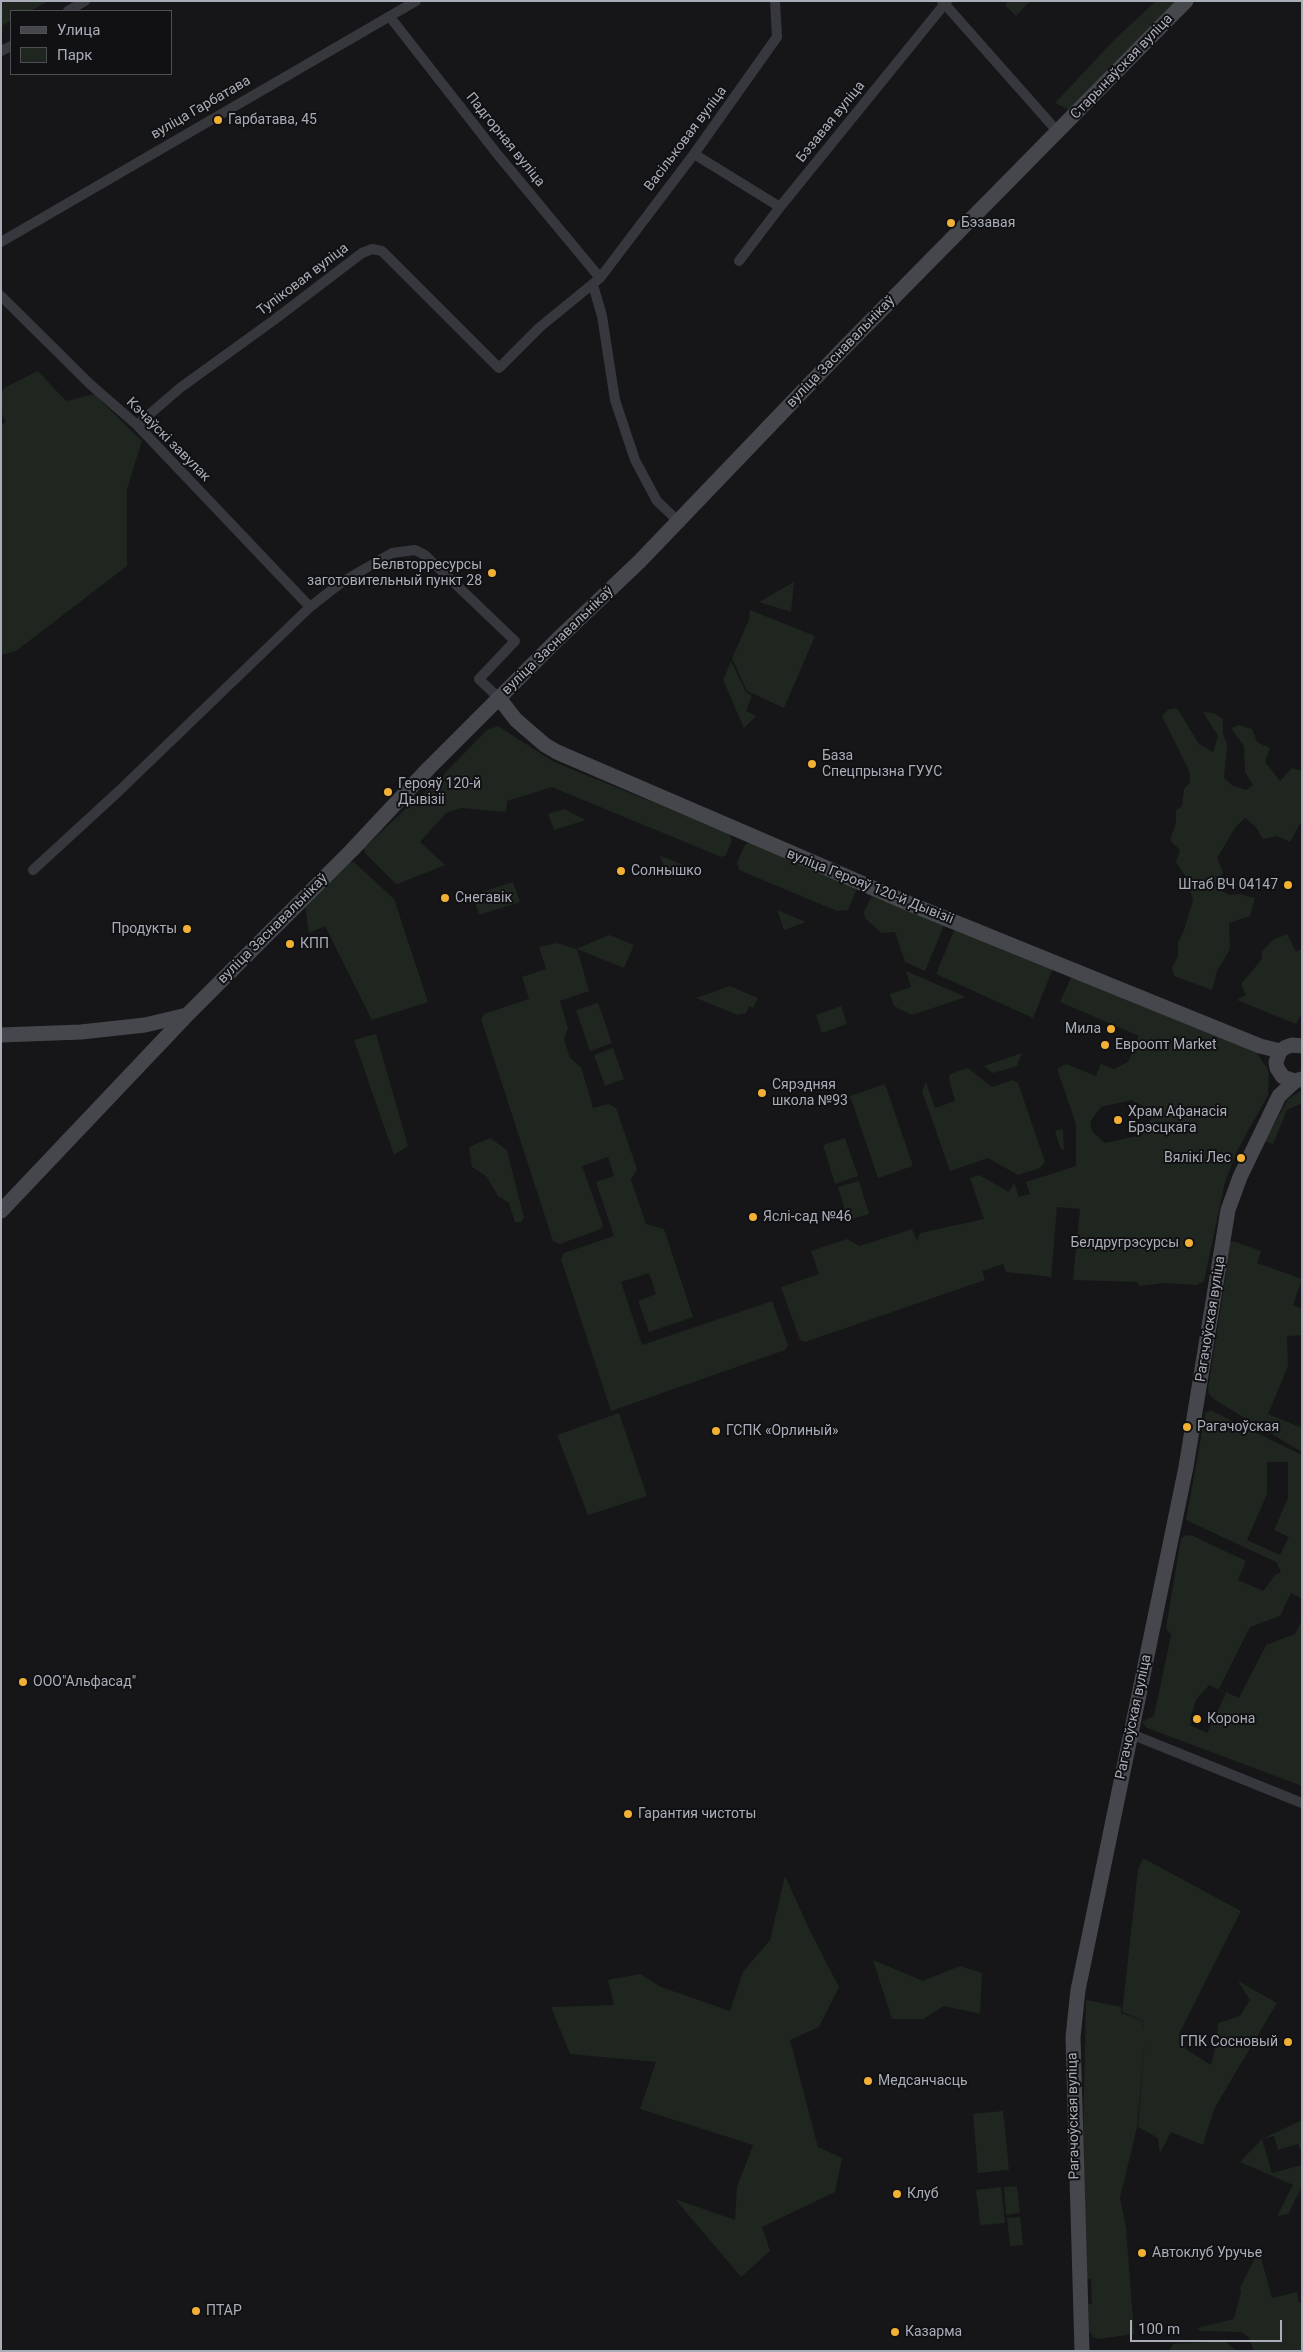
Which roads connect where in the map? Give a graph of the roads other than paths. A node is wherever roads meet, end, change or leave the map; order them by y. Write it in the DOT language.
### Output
graph roads {
  1 [pos="85,1"];
  2 [pos="416,1"];
  3 [pos="775,1"];
  4 [pos="1186,1"];
  5 [pos="945,2"];
  6 [pos="70,10"];
  7 [pos="390,16"];
  8 [pos="1058,132"];
  9 [pos="694,154"];
  10 [pos="780,207"];
  11 [pos="1,242"];
  12 [pos="738,261"];
  13 [pos="597,281"];
  14 [pos="1,296"];
  15 [pos="499,368"];
  16 [pos="137,425"];
  17 [pos="679,522"];
  18 [pos="310,607"];
  19 [pos="499,698"];
  20 [pos="33,870"];
  21 [pos="186,1015"];
  22 [pos="1,1035"];
  23 [pos="1289,1052"];
  24 [pos="1298,1080"];
  25 [pos="1279,1096"];
  26 [pos="1,1211"];
  27 [pos="1131,1734"];
  28 [pos="1302,1803"];
  29 [pos="1082,2351"];
  1 -- 6 [label="street"];
  2 -- 7 [label="street, вуліца Гарбатава"];
  3 -- 9 [label="street, Васільковая вуліца"];
  4 -- 8 [label="street, Старынаўская вуліца"];
  5 -- 8 [label="street"];
  5 -- 10 [label="street, Бэзавая вуліца"];
  7 -- 11 [label="street, вуліца Гарбатава"];
  7 -- 13 [label="street, Падгорная вуліца"];
  8 -- 17 [label="street, вуліца Заснавальнікаў"];
  9 -- 10 [label="street"];
  9 -- 13 [label="street, Васільковая вуліца"];
  10 -- 12 [label="street, Бэзавая вуліца"];
  13 -- 15 [label="street, Васільковая вуліца"];
  13 -- 17 [label="street"];
  14 -- 16 [label="street, Кэчаўскі завулак"];
  15 -- 16 [label="street, Тупіковая вуліца"];
  16 -- 18 [label="street, Кэчаўскі завулак"];
  17 -- 19 [label="street, вуліца Заснавальнікаў"];
  18 -- 19 [label="street"];
  18 -- 20 [label="street"];
  19 -- 21 [label="street, вуліца Заснавальнікаў"];
  19 -- 23 [label="street, вуліца Герояў 120-й Дывізіі"];
  21 -- 22 [label="street"];
  21 -- 26 [label="street, вуліца Заснавальнікаў"];
  23 -- 24 [label="street, вуліца Герояў 120-й Дывізіі"];
  23 -- 25 [label="street, Рагачоўская вуліца"];
  24 -- 25 [label="street, Рагачоўская вуліца"];
  25 -- 27 [label="street, Рагачоўская вуліца"];
  27 -- 28 [label="street"];
  27 -- 29 [label="street, Рагачоўская вуліца"];
}
